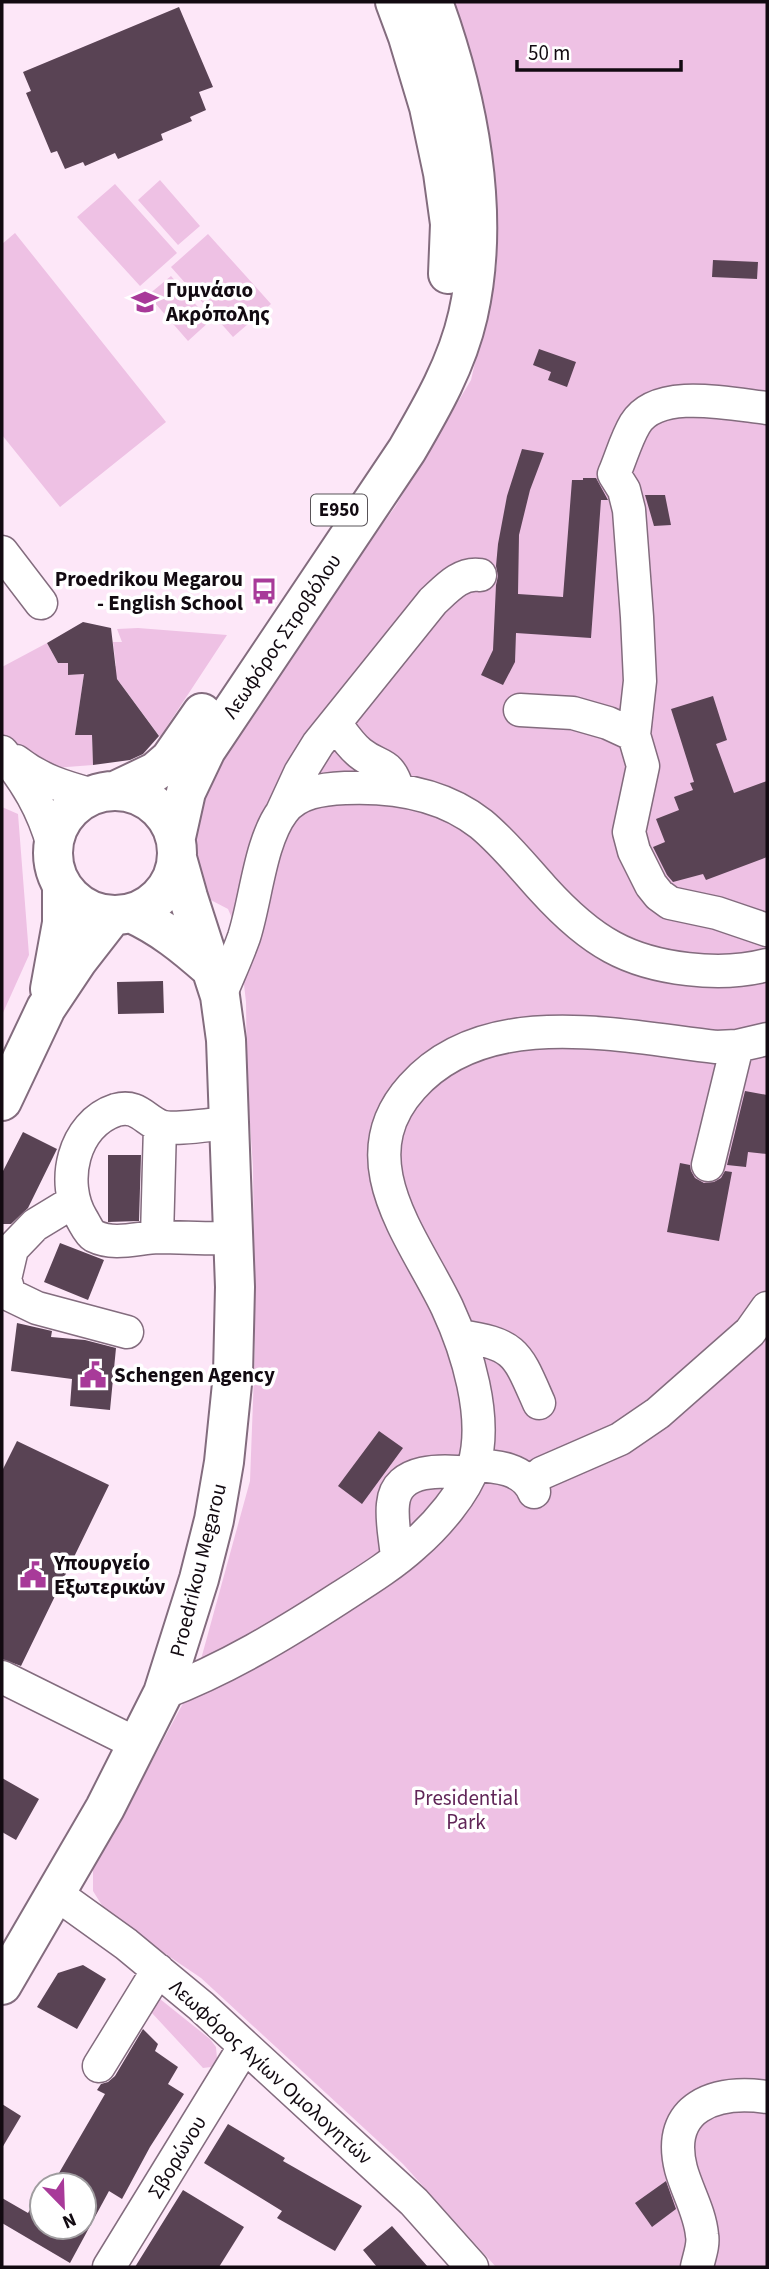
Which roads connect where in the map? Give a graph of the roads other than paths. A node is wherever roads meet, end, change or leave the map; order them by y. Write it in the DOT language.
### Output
graph roads {
  1 [pos="395,2"];
  2 [pos="433,2"];
  3 [pos="767,408"];
  4 [pos="2,552"];
  5 [pos="480,575"];
  6 [pos="41,603"];
  7 [pos="520,710"];
  8 [pos="335,723"];
  9 [pos="634,735"];
  10 [pos="2,750"];
  11 [pos="398,790"];
  12 [pos="104,793"];
  13 [pos="277,821"];
  14 [pos="53,846"];
  15 [pos="176,847"];
  16 [pos="62,885"];
  17 [pos="122,914"];
  18 [pos="767,930"];
  19 [pos="767,965"];
  20 [pos="215,982"];
  21 [pos="46,1008"];
  22 [pos="752,1042"];
  23 [pos="2,1101"];
  24 [pos="229,1123"];
  25 [pos="160,1126"];
  26 [pos="708,1165"];
  27 [pos="75,1204"];
  28 [pos="158,1237"];
  29 [pos="233,1238"];
  30 [pos="767,1308"];
  31 [pos="127,1332"];
  32 [pos="459,1336"];
  33 [pos="539,1403"];
  34 [pos="472,1469"];
  35 [pos="397,1559"];
  36 [pos="2,1677"];
  37 [pos="163,1693"];
  38 [pos="139,1745"];
  39 [pos="55,1893"];
  40 [pos="158,1970"];
  41 [pos="2,1984"];
  42 [pos="244,2047"];
  43 [pos="99,2066"];
  44 [pos="767,2097"];
  45 [pos="109,2267"];
  46 [pos="472,2267"];
  47 [pos="697,2267"];
  1 -- 12 [label="main road, Λεωφόρος Στροβόλου / E950"];
  2 -- 15 [label="main road, Λεωφόρος Στροβόλου / E950"];
  3 -- 9 [label="street"];
  4 -- 6 [label="street"];
  5 -- 8 [label="street"];
  7 -- 9 [label="street"];
  8 -- 11 [label="street"];
  8 -- 13 [label="street"];
  9 -- 18 [label="street"];
  10 -- 12 [label="street"];
  10 -- 14 [label="street"];
  11 -- 13 [label="street"];
  11 -- 19 [label="street"];
  12 -- 14 [label="main road"];
  12 -- 15 [label="main road"];
  13 -- 20 [label="street"];
  14 -- 16 [label="main road"];
  15 -- 17 [label="main road"];
  15 -- 20 [label="main road, Proedrikou Megarou / E950"];
  16 -- 17 [label="main road"];
  16 -- 21 [label="main road"];
  17 -- 20 [label="main road"];
  17 -- 21 [label="main road"];
  20 -- 24 [label="main road, Proedrikou Megarou / E950"];
  21 -- 23 [label="main road"];
  22 -- 26 [label="street"];
  22 -- 32 [label="street"];
  24 -- 25 [label="street"];
  24 -- 29 [label="main road, Proedrikou Megarou / E950"];
  25 -- 27 [label="street"];
  25 -- 28 [label="street"];
  27 -- 28 [label="street"];
  27 -- 31 [label="street"];
  28 -- 29 [label="street"];
  29 -- 37 [label="main road, Proedrikou Megarou / E950"];
  30 -- 34 [label="street"];
  32 -- 33 [label="street"];
  32 -- 34 [label="street"];
  34 -- 35 [label="street"];
  34 -- 35 [label="street"];
  35 -- 37 [label="street"];
  36 -- 38 [label="street"];
  37 -- 38 [label="main road, Proedrikou Megarou / E950"];
  38 -- 39 [label="main road, Proedrikou Megarou / E950"];
  39 -- 40 [label="street, Λεωφόρος Αγίων Ομολογητών"];
  39 -- 41 [label="main road, E950"];
  40 -- 42 [label="street, Λεωφόρος Αγίων Ομολογητών"];
  40 -- 43 [label="street"];
  42 -- 45 [label="street, Σβορώνου"];
  42 -- 46 [label="street, Λεωφόρος Αγίων Ομολογητών"];
  44 -- 47 [label="street"];
}
